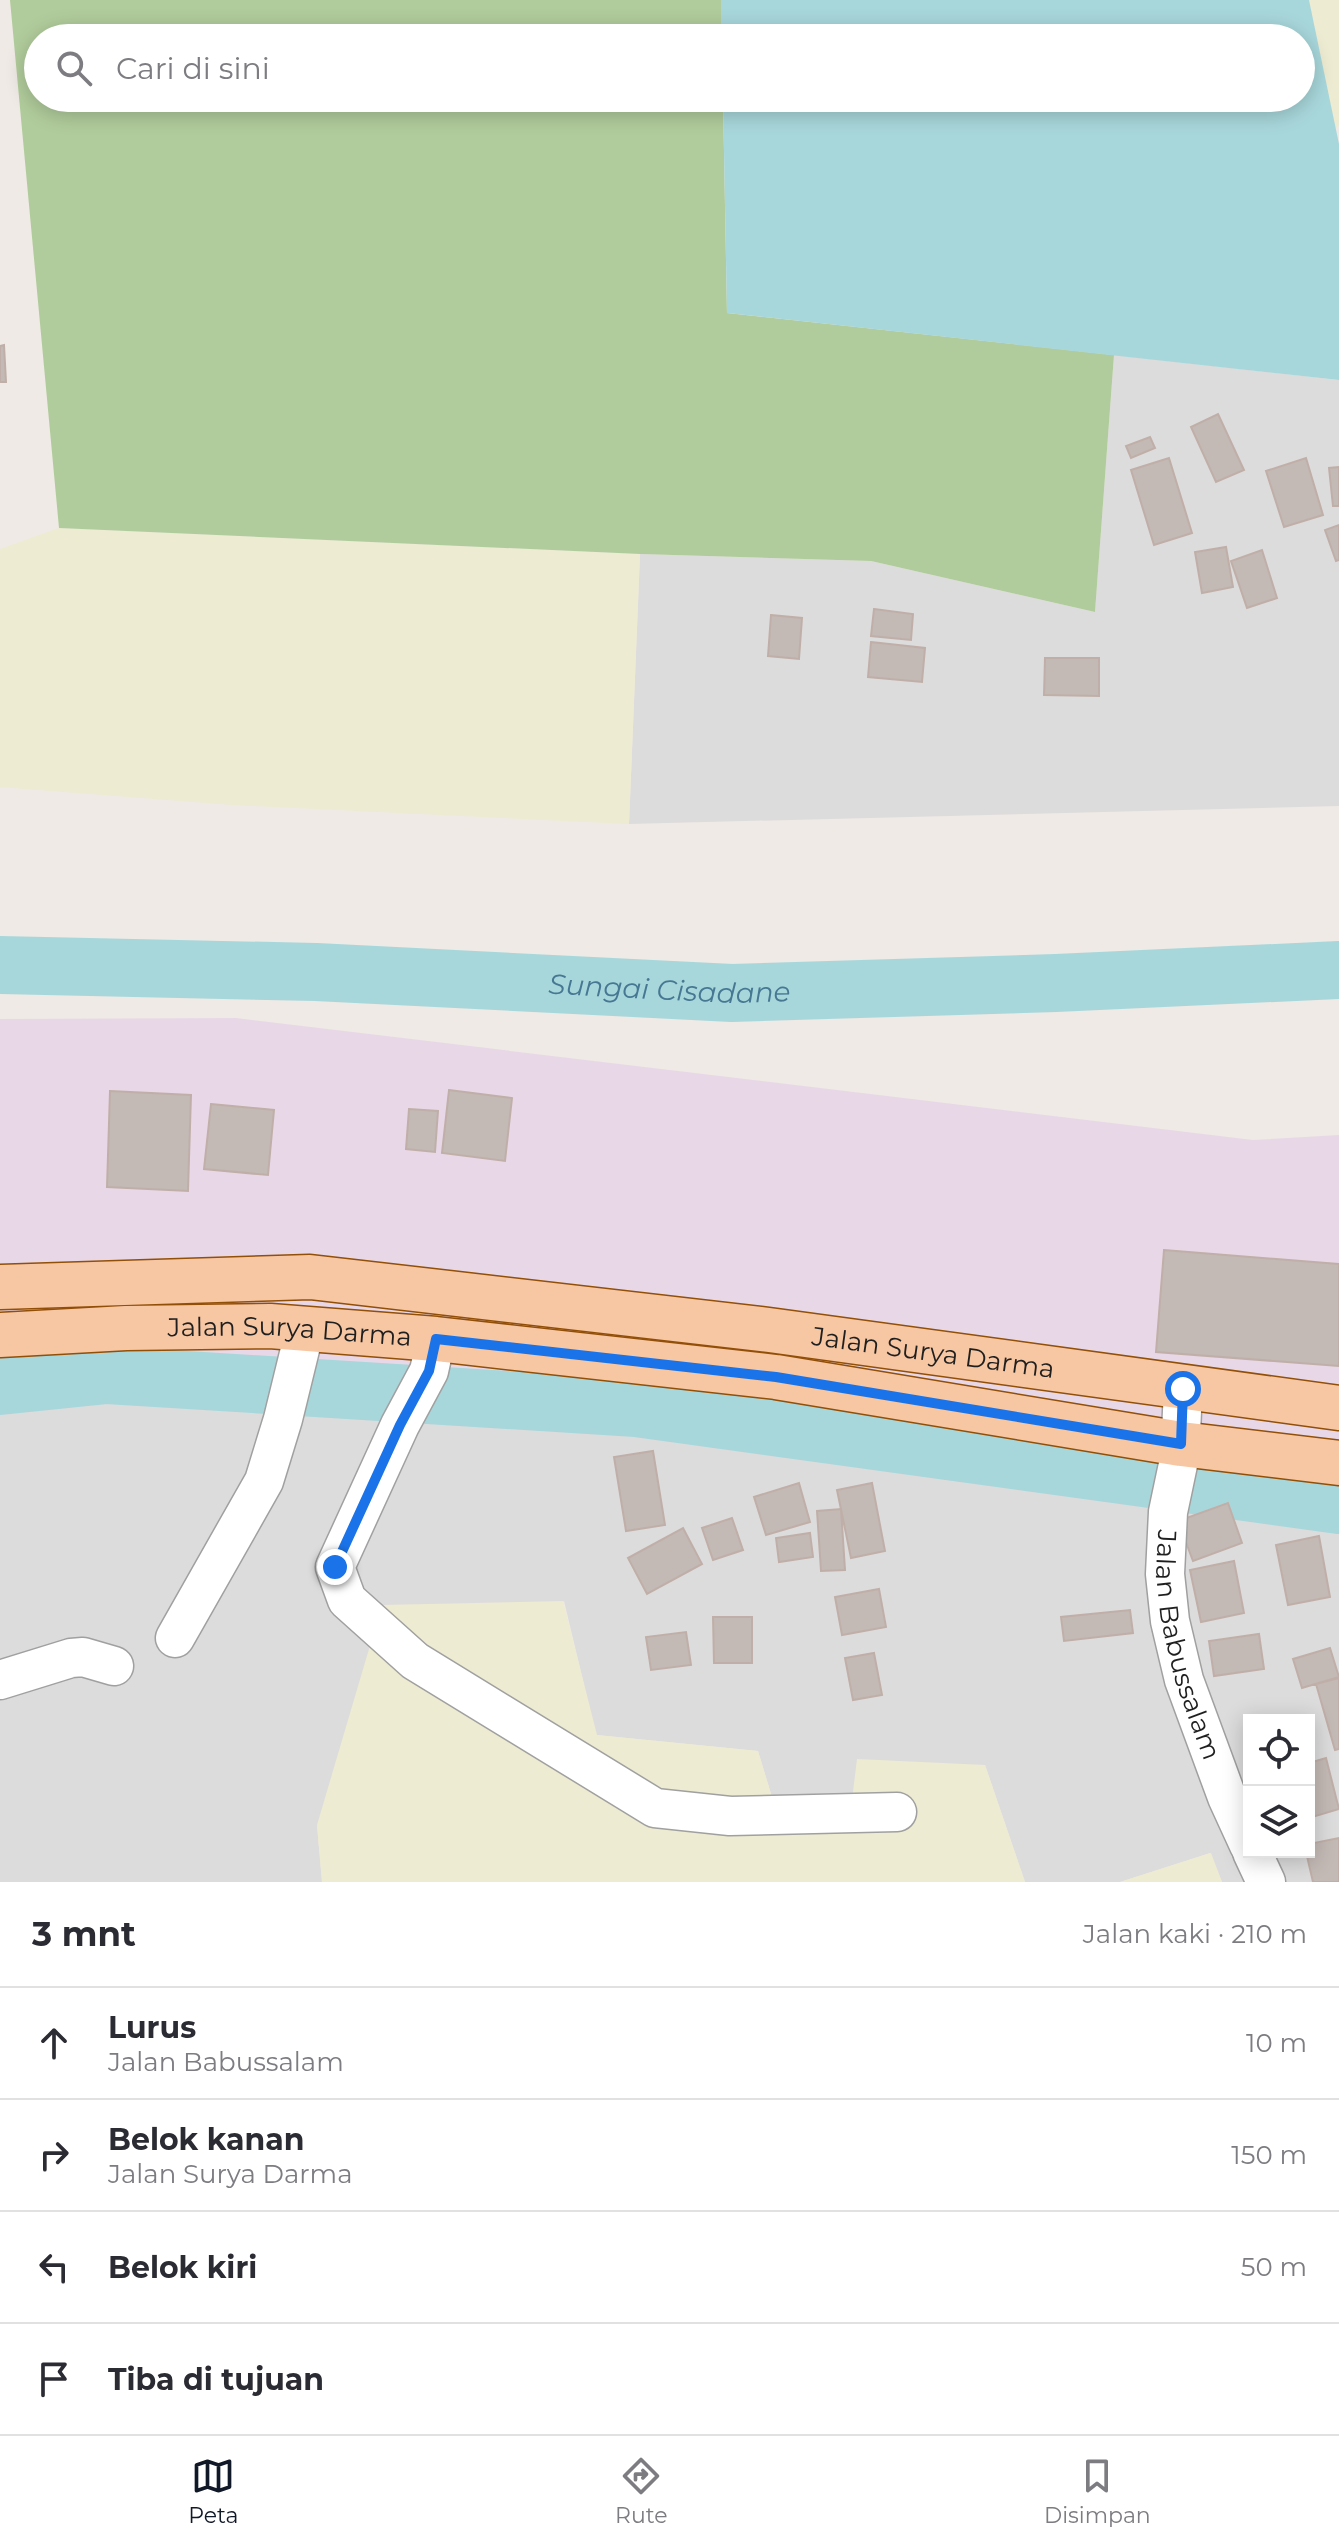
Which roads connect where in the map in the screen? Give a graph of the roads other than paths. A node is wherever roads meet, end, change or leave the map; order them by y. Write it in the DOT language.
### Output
graph roads {
  1 [pos="0,1287"];
  2 [pos="0,1335"];
  3 [pos="301,1345"];
  4 [pos="432,1355"];
  5 [pos="1183,1389"];
  6 [pos="1339,1408"];
  7 [pos="1180,1449"];
  8 [pos="1339,1463"];
  9 [pos="175,1638"];
  10 [pos="114,1666"];
  11 [pos="0,1680"];
  12 [pos="897,1812"];
  13 [pos="1243,1832"];
  14 [pos="1255,1858"];
  15 [pos="1266,1882"];
  1 -- 5 [label="main road, Jalan Surya Darma"];
  2 -- 3 [label="main road, Jalan Surya Darma"];
  3 -- 4 [label="main road, Jalan Surya Darma"];
  3 -- 9 [label="street"];
  4 -- 7 [label="main road, Jalan Surya Darma"];
  4 -- 12 [label="street"];
  5 -- 6 [label="main road, Jalan Surya Darma"];
  5 -- 7 [label="street, Jalan Babussalam"];
  7 -- 8 [label="main road, Jalan Surya Darma"];
  7 -- 13 [label="street, Jalan Babussalam"];
  10 -- 11 [label="street"];
  14 -- 15 [label="street"];
}
